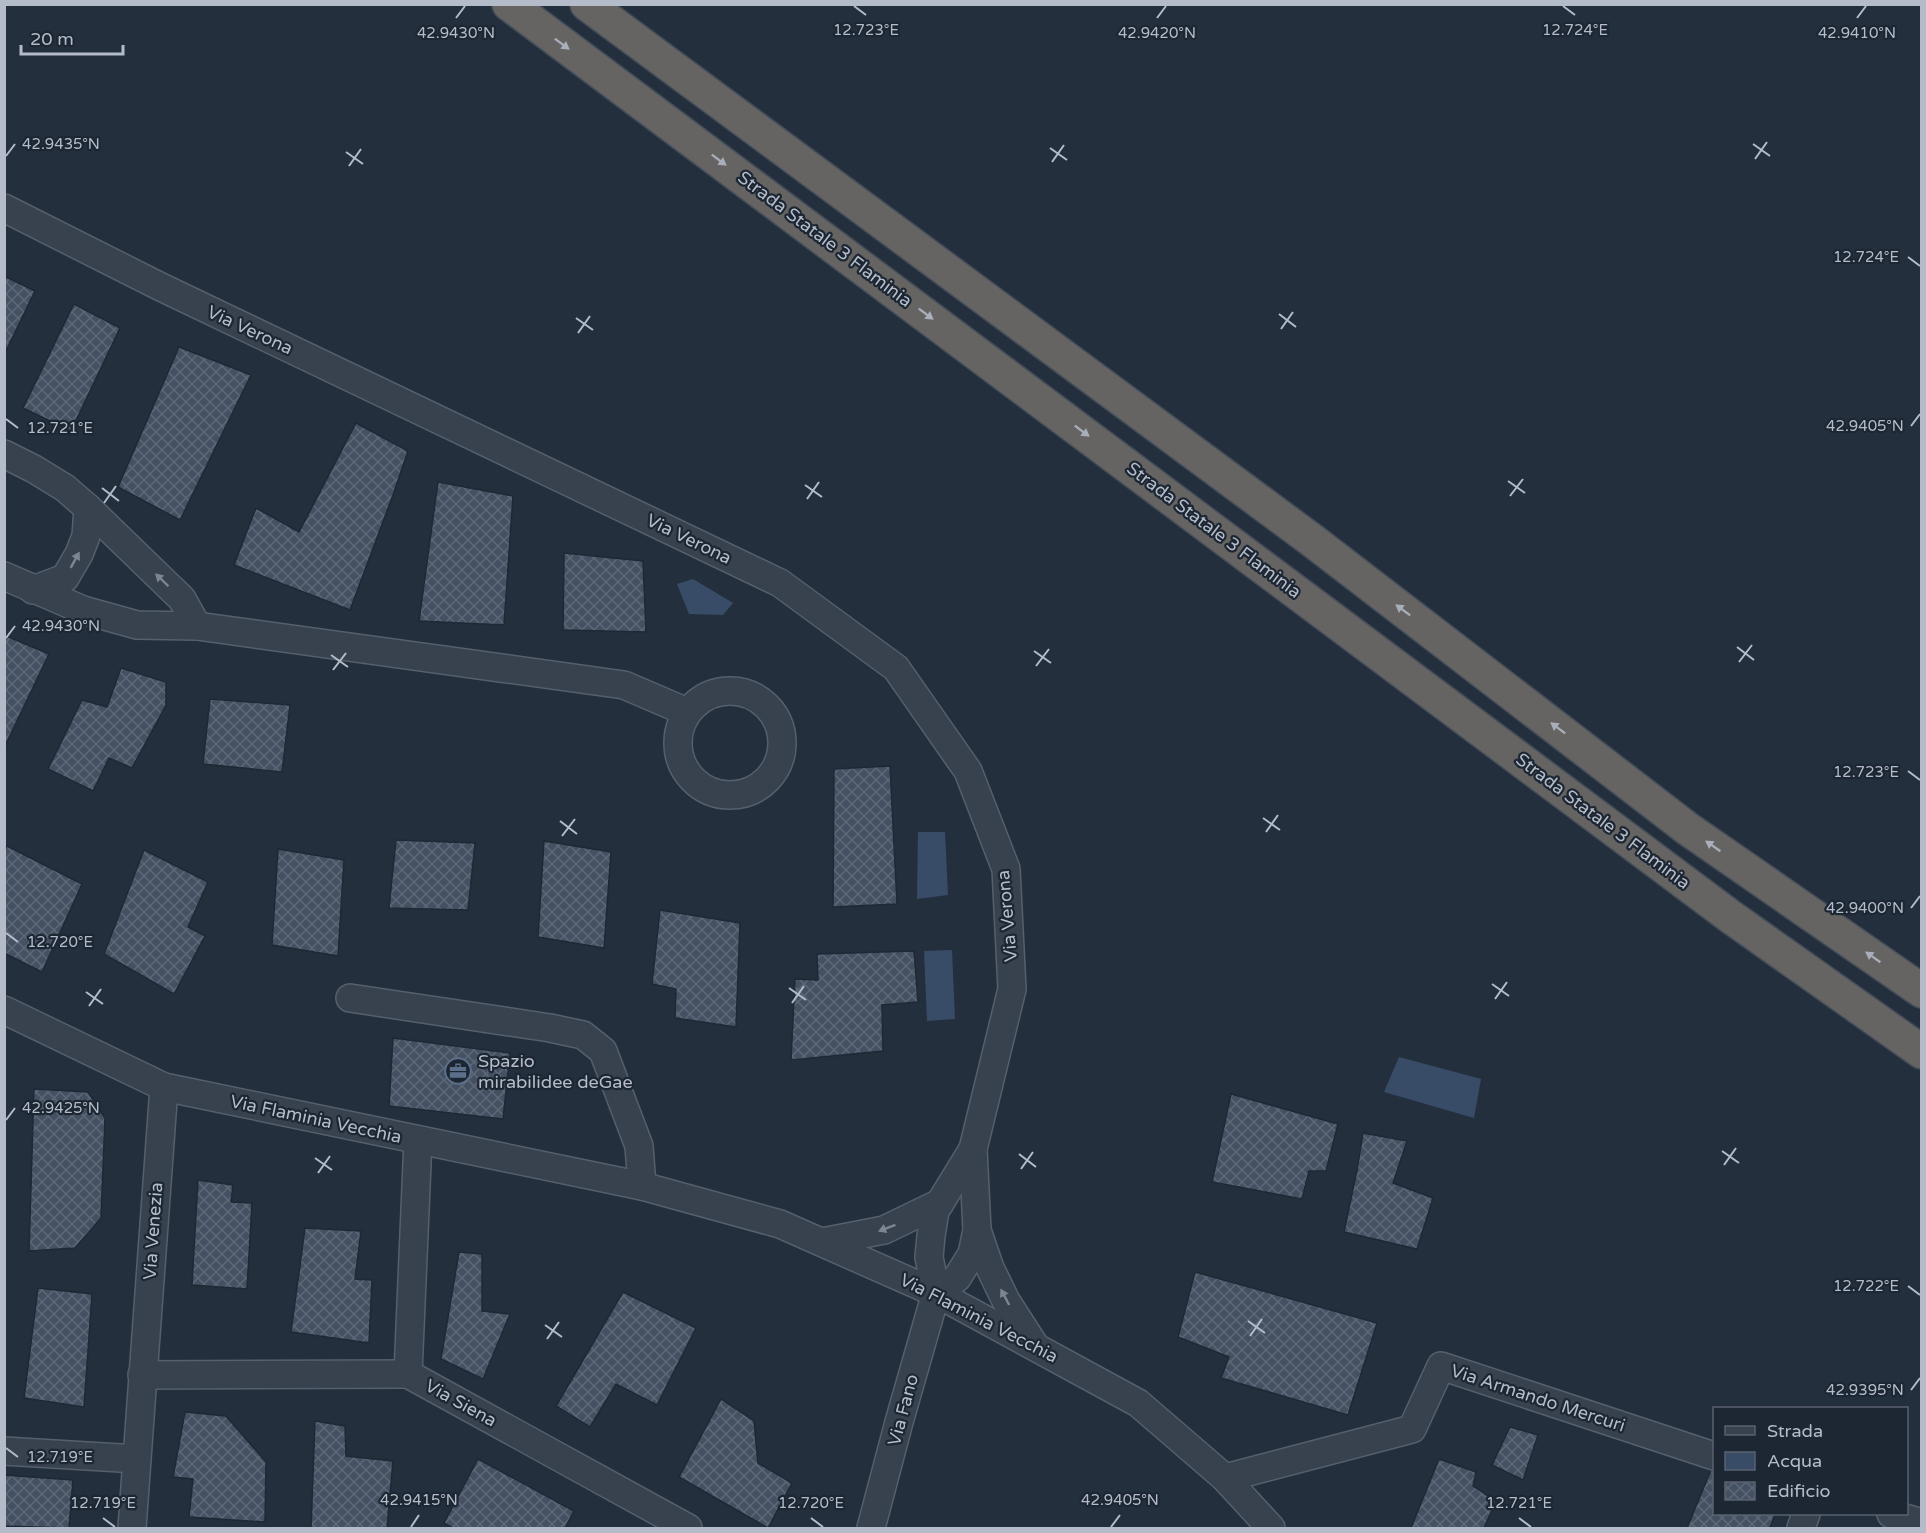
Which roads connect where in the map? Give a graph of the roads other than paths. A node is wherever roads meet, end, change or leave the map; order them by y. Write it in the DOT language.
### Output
graph roads {
  1 [pos="587,4"];
  2 [pos="511,6"];
  3 [pos="4,208"];
  4 [pos="4,454"];
  5 [pos="88,508"];
  6 [pos="4,576"];
  7 [pos="33,590"];
  8 [pos="197,626"];
  9 [pos="687,712"];
  10 [pos="1922,991"];
  11 [pos="350,998"];
  12 [pos="4,1010"];
  13 [pos="1922,1052"];
  14 [pos="164,1087"];
  15 [pos="418,1140"];
  16 [pos="973,1149"];
  17 [pos="642,1186"];
  18 [pos="940,1203"];
  19 [pos="977,1230"];
  20 [pos="822,1242"];
  21 [pos="936,1293"];
  22 [pos="1035,1347"];
  23 [pos="408,1374"];
  24 [pos="142,1375"];
  25 [pos="4,1451"];
  26 [pos="1713,1456"];
  27 [pos="137,1459"];
  28 [pos="1225,1478"];
  29 [pos="1894,1515"];
  30 [pos="133,1517"];
  31 [pos="1922,1523"];
  32 [pos="688,1528"];
  33 [pos="872,1528"];
  34 [pos="1271,1528"];
  10 -- 1 [label="highway, one-way"];
  2 -- 13 [label="highway, Strada Statale 3 Flaminia, one-way"];
  3 -- 16 [label="street, Via Verona"];
  4 -- 5 [label="street"];
  7 -- 5 [label="street, one-way"];
  8 -- 5 [label="street, one-way"];
  6 -- 7 [label="street"];
  7 -- 8 [label="street"];
  8 -- 9 [label="street"];
  11 -- 17 [label="street"];
  12 -- 14 [label="street, Via Flaminia Vecchia"];
  14 -- 15 [label="street, Via Flaminia Vecchia"];
  14 -- 24 [label="street, Via Venezia"];
  15 -- 17 [label="street, Via Flaminia Vecchia"];
  15 -- 23 [label="street, Via Siena"];
  16 -- 18 [label="street, Via Verona"];
  16 -- 19 [label="street, Via Verona"];
  17 -- 20 [label="street, Via Flaminia Vecchia"];
  18 -- 20 [label="street, one-way"];
  18 -- 21 [label="street, Via Verona"];
  19 -- 21 [label="street, Via Verona"];
  22 -- 19 [label="street, Via Verona, one-way"];
  20 -- 21 [label="street, Via Flaminia Vecchia"];
  21 -- 22 [label="street, Via Flaminia Vecchia"];
  21 -- 33 [label="street, Via Fano"];
  22 -- 28 [label="street, Via Flaminia Vecchia"];
  23 -- 24 [label="street"];
  23 -- 32 [label="street, Via Siena"];
  24 -- 27 [label="street, Via Venezia"];
  25 -- 27 [label="street"];
  26 -- 28 [label="street, Via Armando Mercuri"];
  27 -- 30 [label="street, Via Venezia"];
  28 -- 34 [label="street, Via Flaminia Vecchia"];
  29 -- 31 [label="street"];
}
